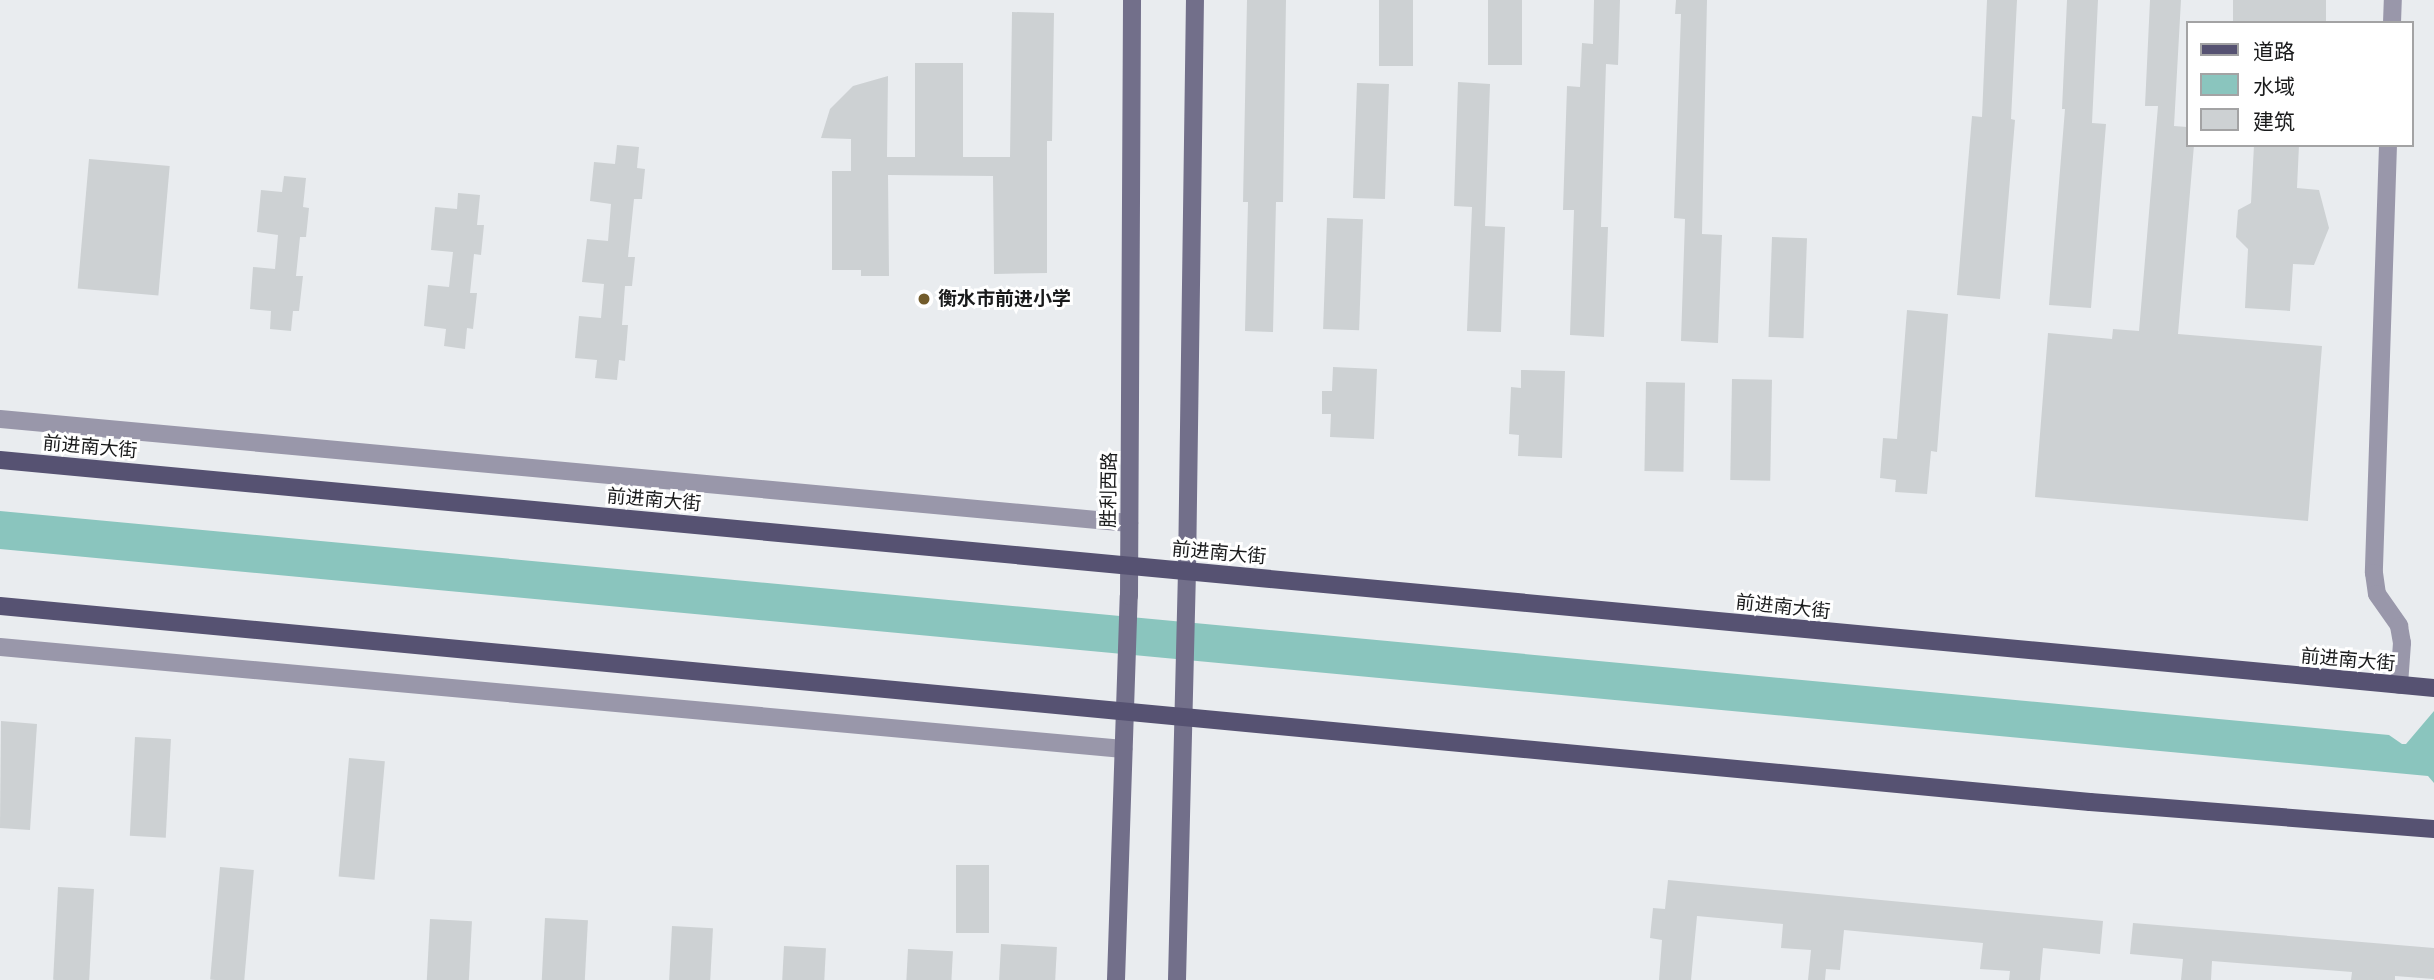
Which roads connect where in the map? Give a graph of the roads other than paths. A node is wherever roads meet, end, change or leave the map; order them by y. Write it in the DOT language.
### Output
graph roads {
  1 [pos="1132,0"];
  2 [pos="1195,0"];
  3 [pos="2393,0"];
  4 [pos="2392,21"];
  5 [pos="2388,147"];
  6 [pos="0,419"];
  7 [pos="0,460"];
  8 [pos="1129,523"];
  9 [pos="1128,566"];
  10 [pos="1187,571"];
  11 [pos="0,606"];
  12 [pos="0,647"];
  13 [pos="2404,686"];
  14 [pos="2434,688"];
  15 [pos="1125,711"];
  16 [pos="1184,717"];
  17 [pos="1124,749"];
  18 [pos="2434,829"];
  19 [pos="1116,980"];
  20 [pos="1177,980"];
  1 -- 8 [label="main road, 胜利西路"];
  2 -- 10 [label="main road"];
  3 -- 4 [label="street"];
  5 -- 13 [label="street"];
  6 -- 8 [label="street"];
  7 -- 9 [label="main road, 前进南大街"];
  8 -- 9 [label="main road, 胜利西路"];
  9 -- 10 [label="main road, 前进南大街"];
  9 -- 15 [label="main road, 胜利西路"];
  10 -- 13 [label="main road, 前进南大街"];
  10 -- 16 [label="main road"];
  11 -- 15 [label="main road"];
  12 -- 17 [label="street"];
  13 -- 14 [label="main road, 前进南大街"];
  15 -- 16 [label="main road"];
  15 -- 17 [label="main road, 胜利西路"];
  16 -- 18 [label="main road"];
  16 -- 20 [label="main road"];
  17 -- 19 [label="main road, 胜利西路"];
}
